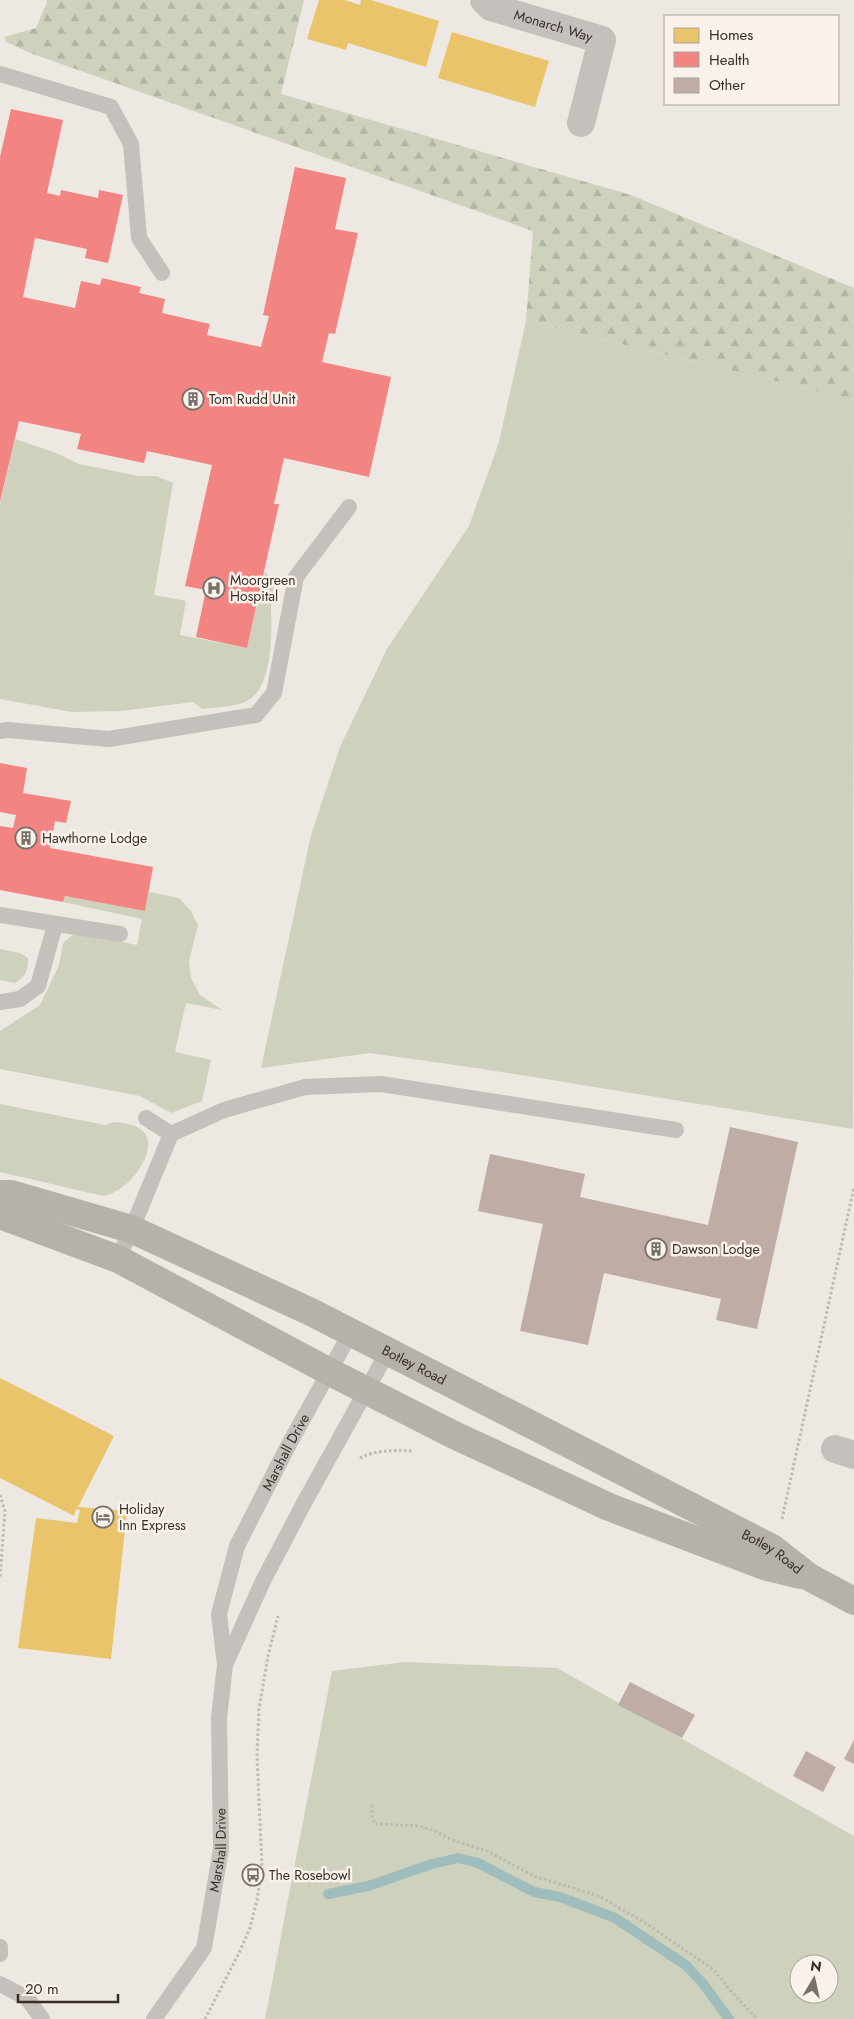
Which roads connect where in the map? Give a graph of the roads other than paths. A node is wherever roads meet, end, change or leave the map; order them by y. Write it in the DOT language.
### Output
graph roads {
  1 [pos="484,0"];
  2 [pos="0,74"];
  3 [pos="581,123"];
  4 [pos="162,273"];
  5 [pos="349,507"];
  6 [pos="0,731"];
  7 [pos="0,915"];
  8 [pos="55,925"];
  9 [pos="120,934"];
  10 [pos="0,1002"];
  11 [pos="146,1118"];
  12 [pos="676,1130"];
  13 [pos="170,1134"];
  14 [pos="0,1194"];
  15 [pos="0,1214"];
  16 [pos="131,1229"];
  17 [pos="118,1259"];
  18 [pos="351,1332"];
  19 [pos="388,1351"];
  20 [pos="330,1372"];
  21 [pos="367,1390"];
  22 [pos="808,1577"];
  23 [pos="854,1600"];
  24 [pos="225,1665"];
  25 [pos="0,1947"];
  26 [pos="0,1954"];
  27 [pos="0,1984"];
  28 [pos="42,2019"];
  29 [pos="154,2019"];
  1 -- 3 [label="street, Monarch Way"];
  2 -- 4 [label="lane"];
  5 -- 6 [label="lane"];
  7 -- 8 [label="lane"];
  8 -- 9 [label="lane"];
  8 -- 10 [label="lane"];
  11 -- 13 [label="lane"];
  12 -- 13 [label="lane"];
  13 -- 16 [label="lane"];
  14 -- 16 [label="main road, Botley Road"];
  15 -- 17 [label="main road, Botley Road"];
  16 -- 17 [label="lane"];
  16 -- 18 [label="main road, Botley Road"];
  17 -- 20 [label="main road, Botley Road"];
  18 -- 19 [label="main road, Botley Road"];
  18 -- 20 [label="lane, Marshall Drive"];
  19 -- 21 [label="lane, Marshall Drive"];
  19 -- 22 [label="main road, Botley Road"];
  20 -- 21 [label="main road, Botley Road"];
  20 -- 24 [label="lane, Marshall Drive"];
  21 -- 22 [label="main road, Botley Road"];
  21 -- 24 [label="lane, Marshall Drive"];
  22 -- 23 [label="main road, Botley Road"];
  24 -- 29 [label="lane, Marshall Drive"];
  25 -- 26 [label="lane"];
  27 -- 28 [label="lane"];
}
